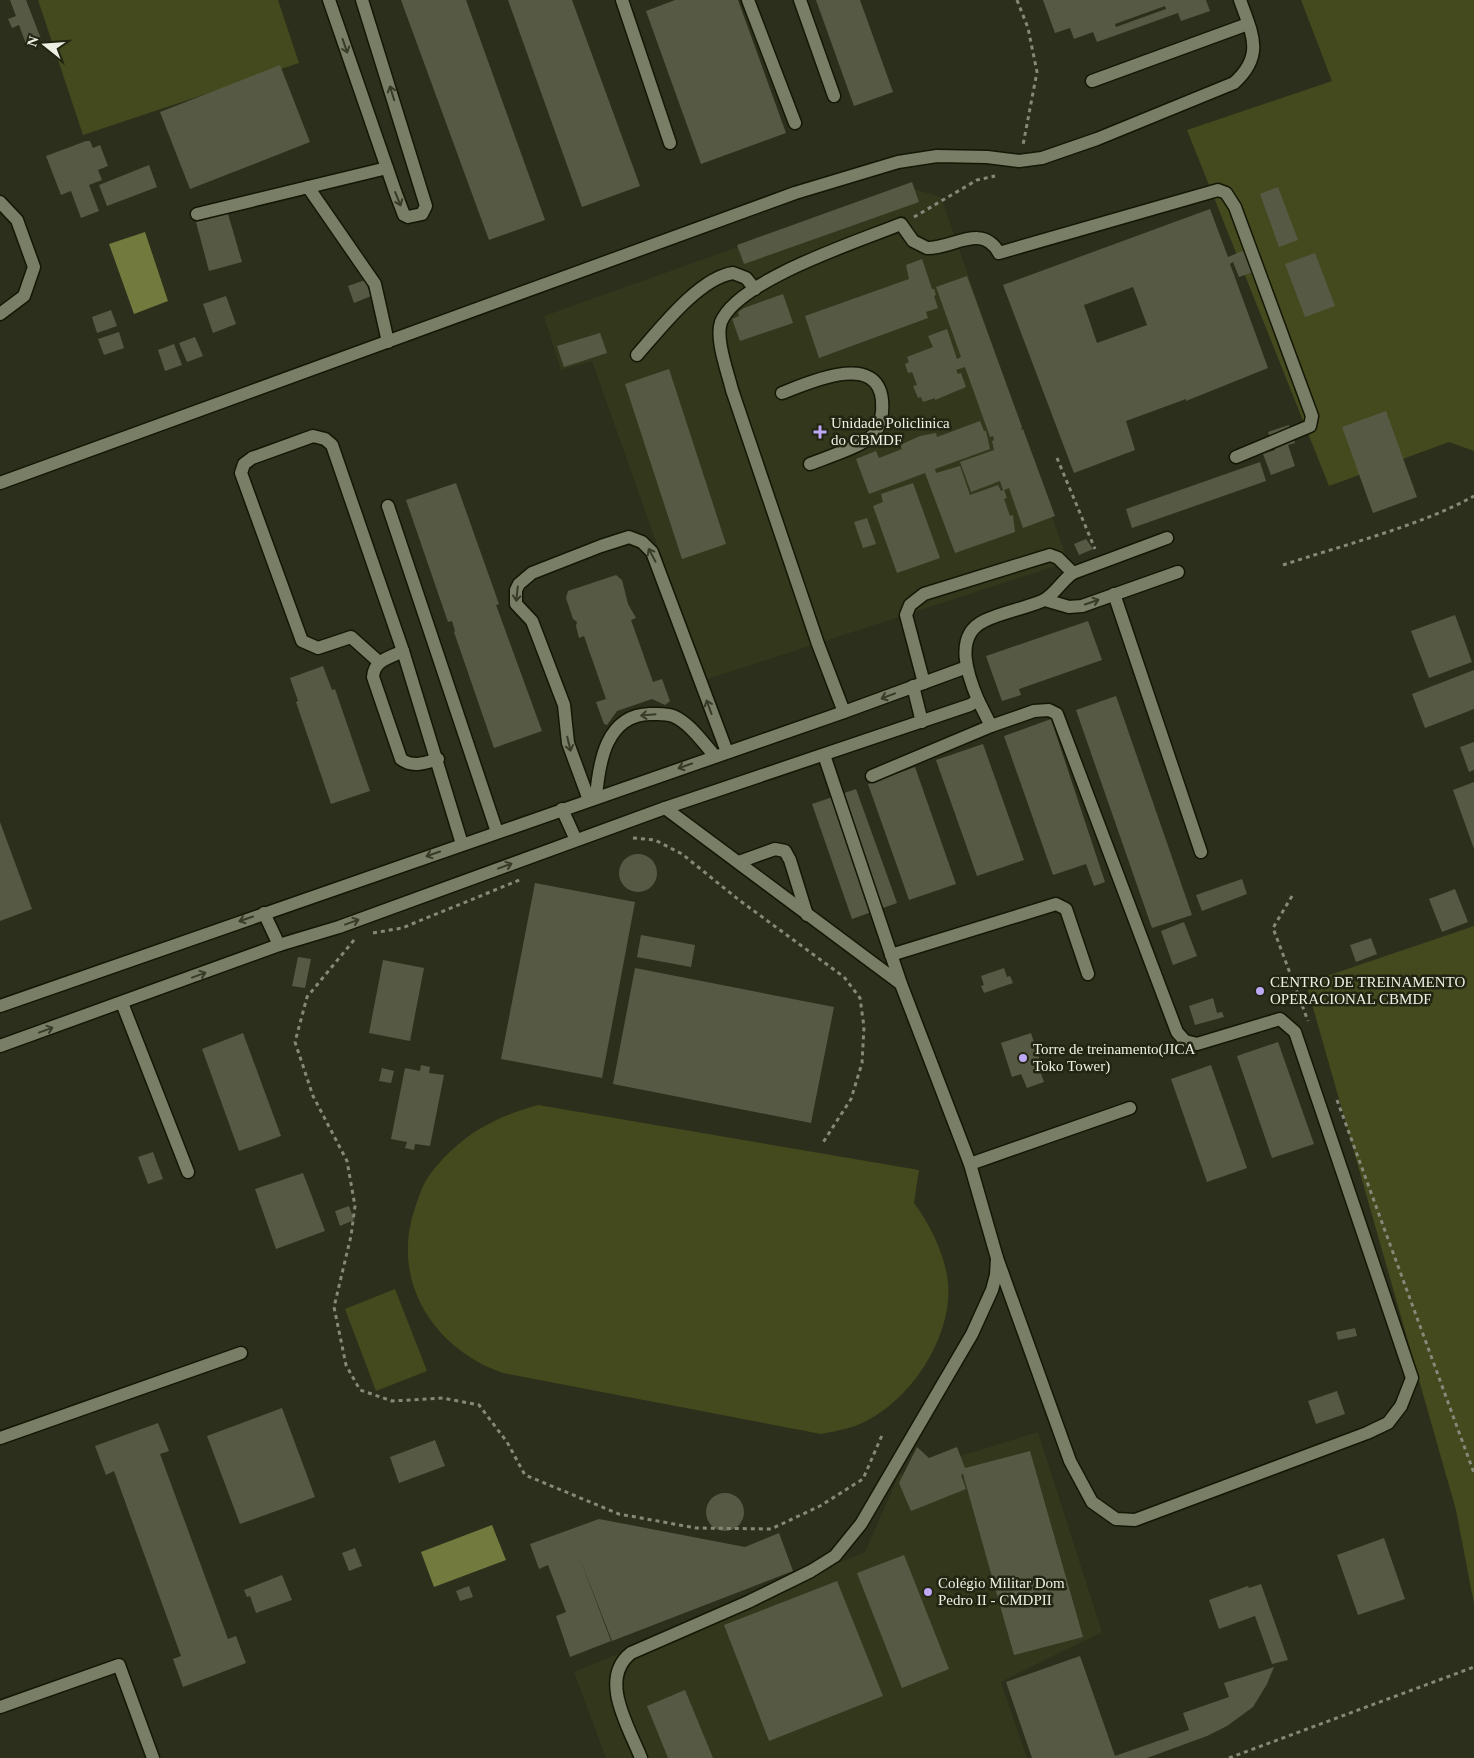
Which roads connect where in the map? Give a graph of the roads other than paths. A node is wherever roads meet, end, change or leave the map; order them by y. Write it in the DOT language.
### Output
graph roads {
  1 [pos="329,0"];
  2 [pos="362,0"];
  3 [pos="622,0"];
  4 [pos="748,0"];
  5 [pos="800,0"];
  6 [pos="1240,0"];
  7 [pos="1248,24"];
  8 [pos="1092,81"];
  9 [pos="834,96"];
  10 [pos="794,123"];
  11 [pos="670,143"];
  12 [pos="387,168"];
  13 [pos="308,187"];
  14 [pos="0,202"];
  15 [pos="197,214"];
  16 [pos="755,289"];
  17 [pos="0,314"];
  18 [pos="388,342"];
  19 [pos="637,354"];
  20 [pos="782,393"];
  21 [pos="1236,457"];
  22 [pos="810,464"];
  23 [pos="0,483"];
  24 [pos="388,506"];
  25 [pos="1167,538"];
  26 [pos="1178,572"];
  27 [pos="1073,573"];
  28 [pos="1114,594"];
  29 [pos="1045,600"];
  30 [pos="403,651"];
  31 [pos="379,662"];
  32 [pos="967,667"];
  33 [pos="918,685"];
  34 [pos="978,700"];
  35 [pos="844,712"];
  36 [pos="922,722"];
  37 [pos="991,726"];
  38 [pos="721,754"];
  39 [pos="824,756"];
  40 [pos="438,759"];
  41 [pos="872,776"];
  42 [pos="592,799"];
  43 [pos="665,808"];
  44 [pos="562,809"];
  45 [pos="497,832"];
  46 [pos="576,840"];
  47 [pos="462,844"];
  48 [pos="1201,852"];
  49 [pos="739,862"];
  50 [pos="264,913"];
  51 [pos="807,915"];
  52 [pos="279,945"];
  53 [pos="891,955"];
  54 [pos="1088,974"];
  55 [pos="901,984"];
  56 [pos="122,1003"];
  57 [pos="0,1006"];
  58 [pos="0,1046"];
  59 [pos="1130,1108"];
  60 [pos="970,1164"];
  61 [pos="188,1172"];
  62 [pos="997,1258"];
  63 [pos="241,1353"];
  64 [pos="0,1438"];
  65 [pos="0,1707"];
  66 [pos="153,1758"];
  67 [pos="642,1758"];
  1 -- 12 [label="street, one-way"];
  12 -- 2 [label="street, one-way"];
  3 -- 11 [label="street"];
  4 -- 10 [label="street"];
  5 -- 9 [label="street"];
  6 -- 7 [label="street"];
  7 -- 8 [label="street"];
  7 -- 18 [label="street"];
  12 -- 13 [label="street"];
  13 -- 15 [label="street"];
  13 -- 18 [label="street"];
  14 -- 17 [label="street"];
  16 -- 19 [label="street"];
  16 -- 21 [label="street"];
  16 -- 35 [label="street"];
  18 -- 23 [label="street"];
  20 -- 22 [label="street"];
  24 -- 45 [label="street"];
  25 -- 27 [label="street"];
  26 -- 28 [label="street"];
  27 -- 29 [label="street"];
  27 -- 33 [label="street"];
  29 -- 28 [label="street, one-way"];
  28 -- 48 [label="street"];
  29 -- 32 [label="street"];
  30 -- 31 [label="street"];
  30 -- 31 [label="street"];
  30 -- 40 [label="street"];
  31 -- 40 [label="street"];
  32 -- 33 [label="street"];
  32 -- 34 [label="street"];
  33 -- 35 [label="street, one-way"];
  33 -- 36 [label="street"];
  34 -- 36 [label="street"];
  34 -- 37 [label="street"];
  35 -- 38 [label="street"];
  36 -- 39 [label="street"];
  37 -- 41 [label="street"];
  37 -- 62 [label="street"];
  38 -- 42 [label="street, one-way"];
  38 -- 42 [label="street, one-way"];
  38 -- 42 [label="street, one-way"];
  39 -- 43 [label="street"];
  39 -- 53 [label="street"];
  40 -- 47 [label="street"];
  42 -- 44 [label="street"];
  43 -- 46 [label="street"];
  43 -- 49 [label="street"];
  44 -- 45 [label="street"];
  44 -- 46 [label="street"];
  45 -- 47 [label="street"];
  52 -- 46 [label="street, one-way"];
  47 -- 50 [label="street, one-way"];
  49 -- 51 [label="street"];
  49 -- 51 [label="street"];
  50 -- 52 [label="street"];
  50 -- 57 [label="street, one-way"];
  51 -- 55 [label="street"];
  56 -- 52 [label="street, one-way"];
  53 -- 54 [label="street"];
  53 -- 55 [label="street"];
  55 -- 60 [label="street"];
  58 -- 56 [label="street, one-way"];
  56 -- 61 [label="street"];
  59 -- 60 [label="street"];
  60 -- 62 [label="street"];
  62 -- 67 [label="street"];
  63 -- 64 [label="street"];
  65 -- 66 [label="street"];
}
